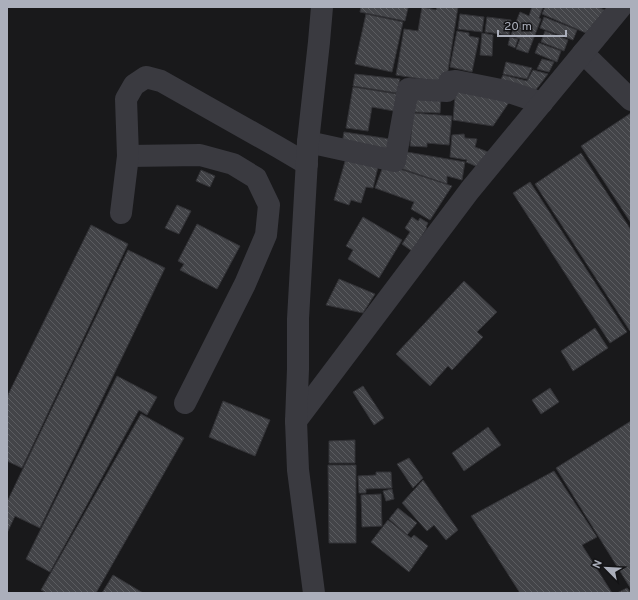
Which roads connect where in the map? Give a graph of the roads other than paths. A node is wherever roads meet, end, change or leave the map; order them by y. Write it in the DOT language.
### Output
graph roads {
  1 [pos="322,7"];
  2 [pos="619,7"];
  3 [pos="583,53"];
  4 [pos="631,100"];
  5 [pos="542,103"];
  6 [pos="308,142"];
  7 [pos="128,156"];
  8 [pos="307,164"];
  9 [pos="121,213"];
  10 [pos="185,403"];
  11 [pos="296,421"];
  12 [pos="314,593"];
  1 -- 6 [label="street"];
  2 -- 3 [label="street"];
  3 -- 4 [label="street"];
  3 -- 5 [label="street"];
  5 -- 6 [label="street"];
  5 -- 11 [label="street"];
  6 -- 8 [label="street"];
  7 -- 8 [label="street"];
  7 -- 9 [label="street"];
  7 -- 10 [label="street"];
  8 -- 11 [label="street"];
  11 -- 12 [label="street"];
}
